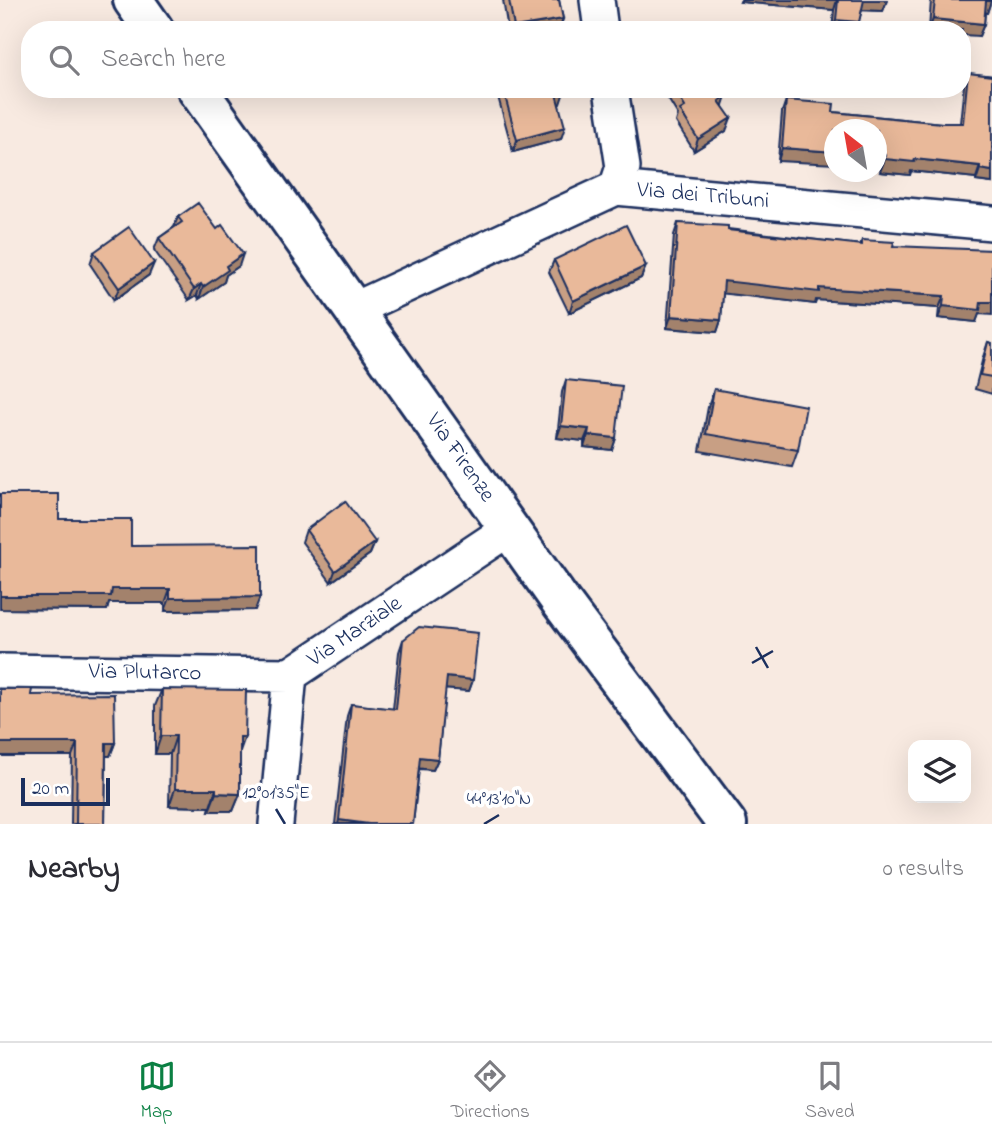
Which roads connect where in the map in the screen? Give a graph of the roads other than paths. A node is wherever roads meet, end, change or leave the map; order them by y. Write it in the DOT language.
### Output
graph roads {
  1 [pos="133,0"];
  2 [pos="597,0"];
  3 [pos="148,21"];
  4 [pos="600,21"];
  5 [pos="203,98"];
  6 [pos="612,98"];
  7 [pos="616,187"];
  8 [pos="992,223"];
  9 [pos="355,309"];
  10 [pos="509,529"];
  11 [pos="0,671"];
  12 [pos="290,675"];
  13 [pos="276,824"];
  14 [pos="727,824"];
  1 -- 3 [label="main road"];
  2 -- 4 [label="street"];
  5 -- 9 [label="main road, Via Firenze"];
  6 -- 7 [label="street"];
  7 -- 8 [label="street, Via dei Tribuni"];
  7 -- 9 [label="street, Via dei Tribuni"];
  9 -- 10 [label="main road, Via Firenze"];
  10 -- 12 [label="street, Via Marziale"];
  10 -- 14 [label="main road, Via Firenze"];
  11 -- 12 [label="street, Via Plutarco"];
  12 -- 13 [label="street, Via Marziale"];
}
